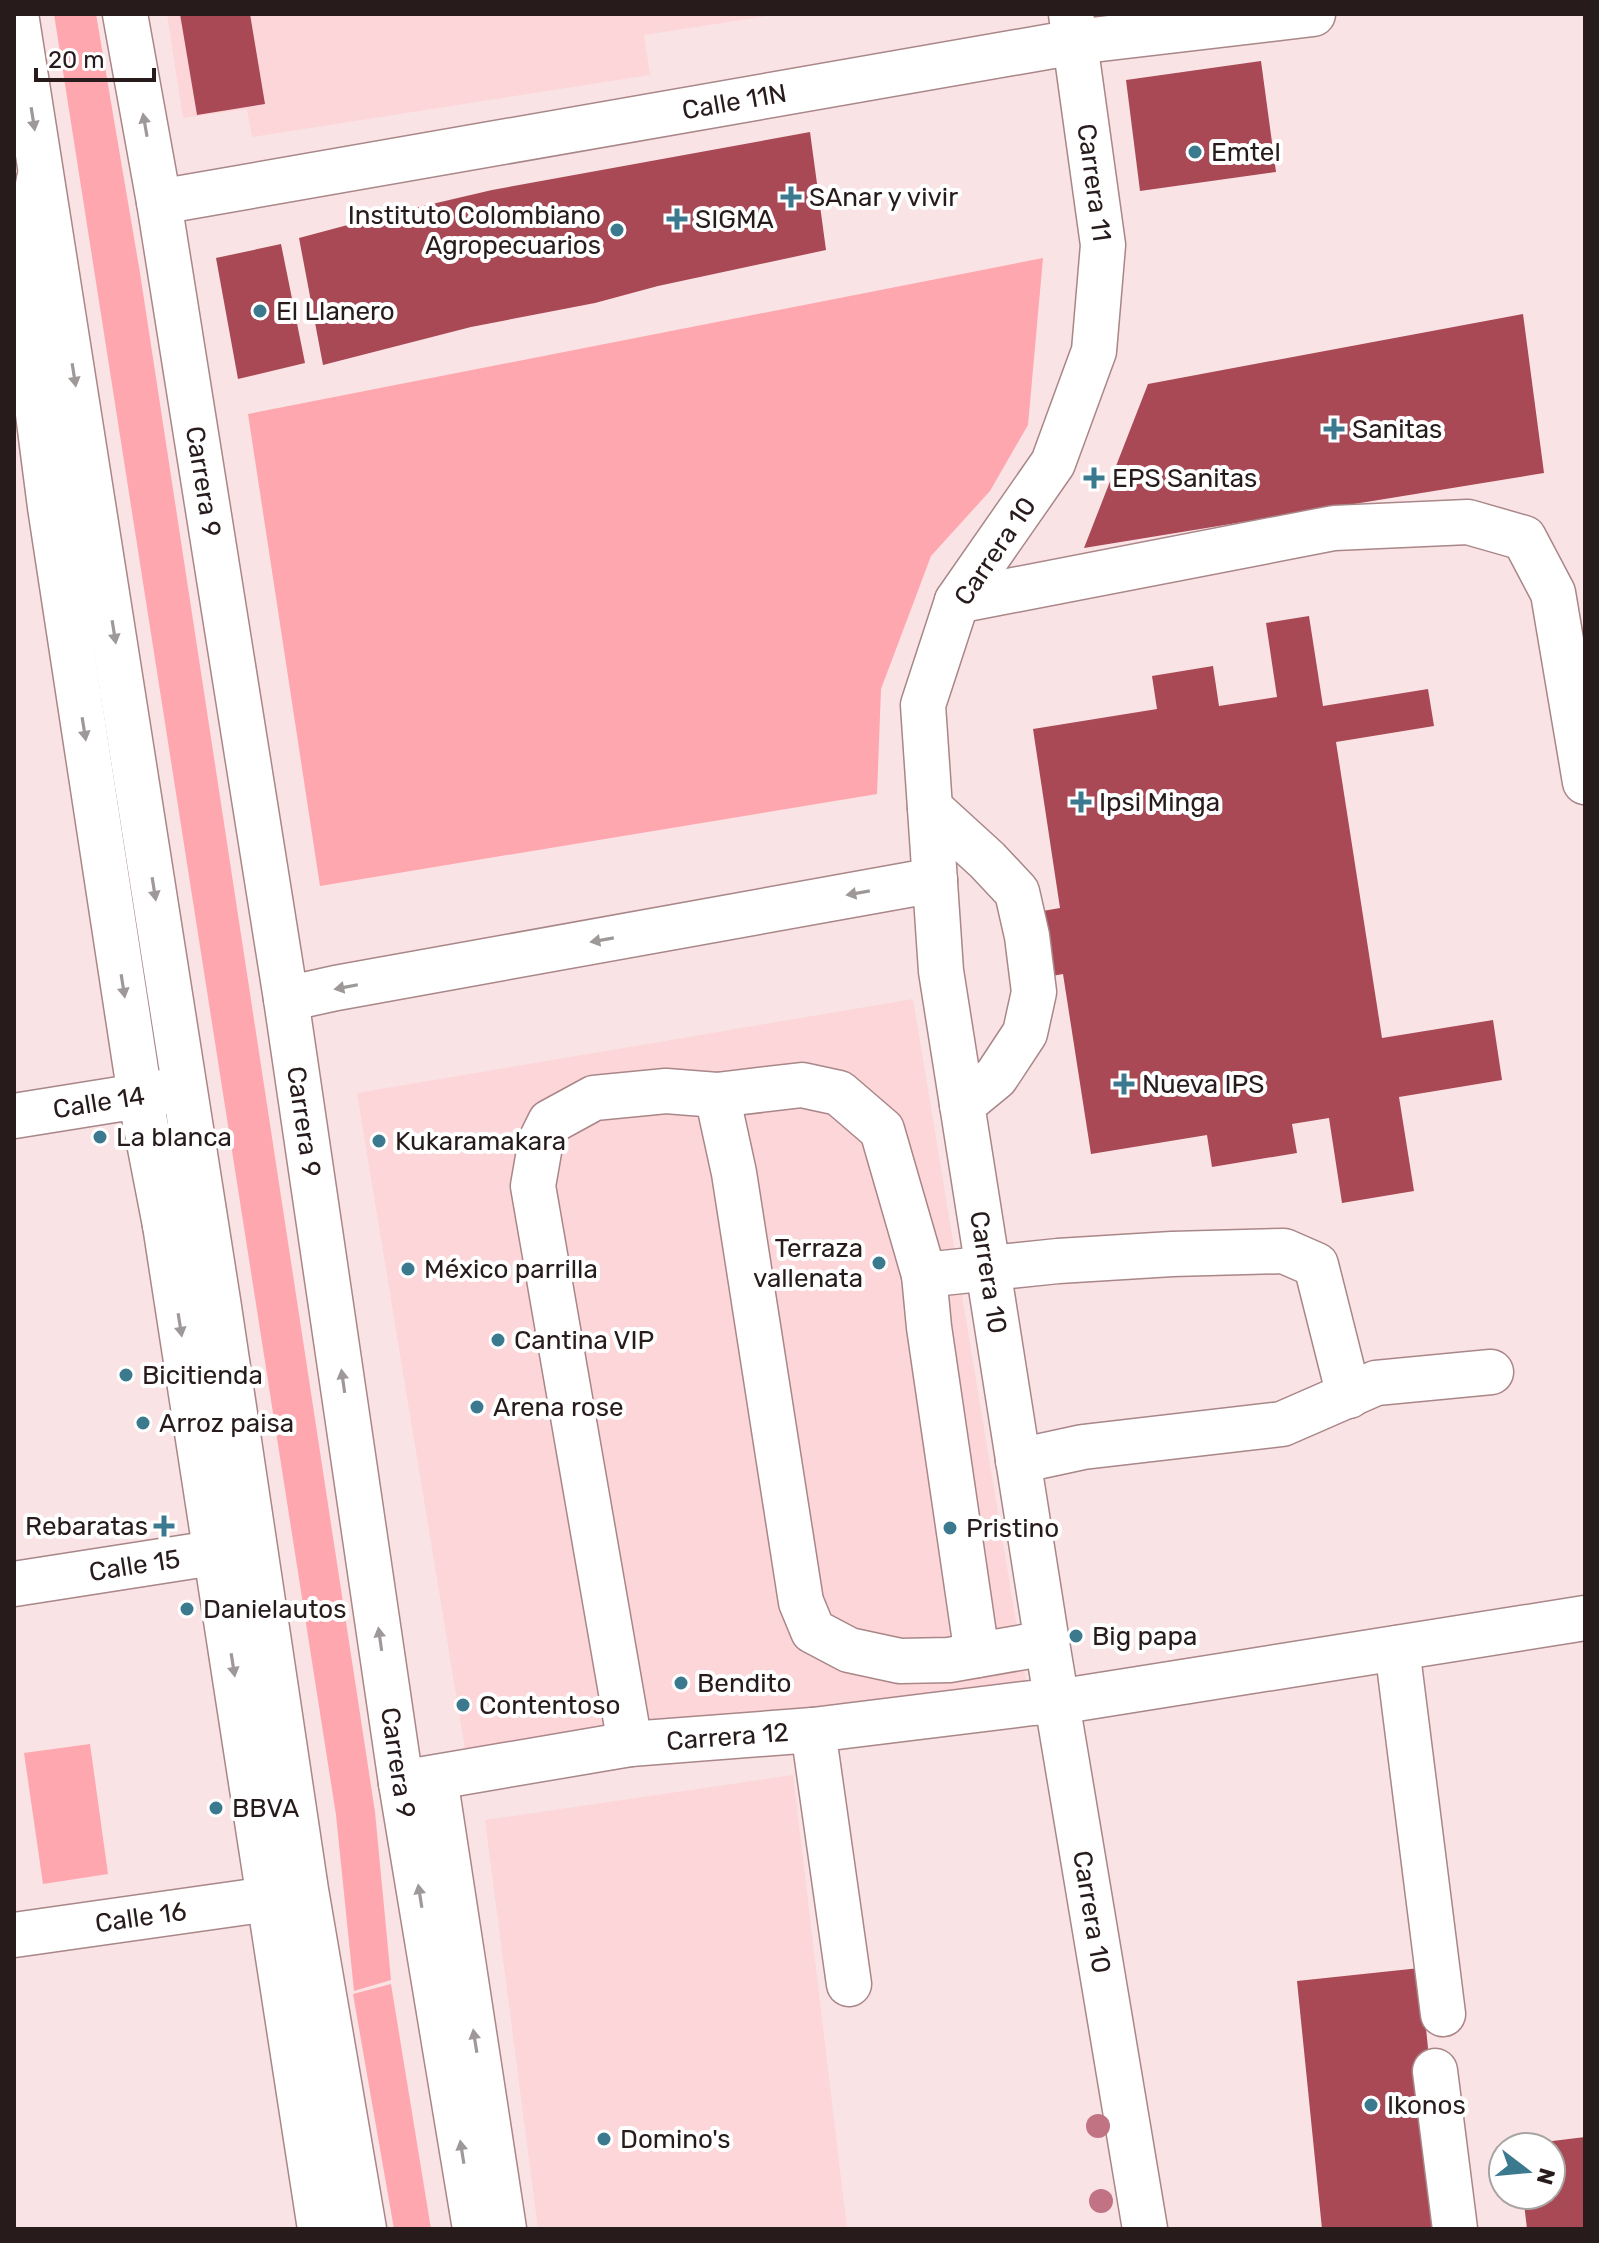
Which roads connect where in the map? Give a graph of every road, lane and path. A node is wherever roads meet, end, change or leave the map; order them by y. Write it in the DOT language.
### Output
graph roads {
  1 [pos="16,14"];
  2 [pos="125,14"];
  3 [pos="1313,14"];
  4 [pos="1073,28"];
  5 [pos="41,165"];
  6 [pos="159,202"];
  7 [pos="14,269"];
  8 [pos="1094,351"];
  9 [pos="33,375"];
  10 [pos="32,510"];
  11 [pos="957,601"];
  12 [pos="1585,782"];
  13 [pos="930,808"];
  14 [pos="935,880"];
  15 [pos="286,999"];
  16 [pos="185,1088"];
  17 [pos="717,1095"];
  18 [pos="140,1096"];
  19 [pos="962,1105"];
  20 [pos="14,1116"];
  21 [pos="165,1225"];
  22 [pos="988,1269"];
  23 [pos="924,1275"];
  24 [pos="219,1307"];
  25 [pos="1491,1372"];
  26 [pos="1349,1396"];
  27 [pos="1018,1461"];
  28 [pos="236,1550"];
  29 [pos="14,1584"];
  30 [pos="1585,1618"];
  31 [pos="1047,1643"];
  32 [pos="1397,1648"];
  33 [pos="977,1655"];
  34 [pos="1057,1702"];
  35 [pos="813,1730"];
  36 [pos="630,1744"];
  37 [pos="418,1780"];
  38 [pos="268,1899"];
  39 [pos="14,1935"];
  40 [pos="849,1984"];
  41 [pos="1443,2014"];
  42 [pos="1435,2071"];
  43 [pos="320,2229"];
  44 [pos="364,2229"];
  45 [pos="475,2229"];
  46 [pos="504,2229"];
  47 [pos="1145,2229"];
  48 [pos="1455,2229"];
  1 -- 5 [label="street, one-way"];
  6 -- 2 [label="street, Carrera 9, one-way"];
  3 -- 4 [label="street, Calle 11N"];
  4 -- 6 [label="street, Calle 11N"];
  4 -- 8 [label="street, Carrera 11"];
  5 -- 9 [label="street"];
  5 -- 16 [label="street, one-way"];
  6 -- 15 [label="street, Carrera 9"];
  7 -- 9 [label="street"];
  8 -- 11 [label="street, Carrera 10"];
  9 -- 10 [label="street"];
  10 -- 18 [label="street, one-way"];
  11 -- 12 [label="street"];
  11 -- 13 [label="street, Carrera 10"];
  13 -- 14 [label="street, Carrera 10"];
  13 -- 19 [label="street"];
  14 -- 15 [label="street, one-way"];
  14 -- 19 [label="street, Carrera 10"];
  37 -- 15 [label="street, Carrera 9, one-way"];
  16 -- 18 [label="street, Calle 14"];
  16 -- 24 [label="street"];
  17 -- 23 [label="street"];
  17 -- 33 [label="street"];
  17 -- 36 [label="street"];
  18 -- 20 [label="street, Calle 14"];
  18 -- 21 [label="street"];
  19 -- 22 [label="street, Carrera 10"];
  21 -- 24 [label="street"];
  21 -- 28 [label="street, one-way"];
  22 -- 23 [label="street"];
  22 -- 26 [label="street"];
  22 -- 27 [label="street, Carrera 10"];
  23 -- 33 [label="street"];
  24 -- 28 [label="street"];
  25 -- 26 [label="street"];
  26 -- 27 [label="street"];
  27 -- 31 [label="street, Carrera 10"];
  28 -- 29 [label="street, Calle 15"];
  28 -- 38 [label="street, one-way"];
  28 -- 44 [label="street"];
  30 -- 32 [label="street, Carrera 12"];
  31 -- 33 [label="street"];
  31 -- 34 [label="street, Carrera 10"];
  32 -- 34 [label="street, Carrera 12"];
  32 -- 41 [label="street"];
  34 -- 35 [label="street, Carrera 12"];
  34 -- 47 [label="street, Carrera 10"];
  35 -- 36 [label="street, Carrera 12"];
  35 -- 40 [label="street"];
  36 -- 37 [label="street, Carrera 12"];
  45 -- 37 [label="street, Carrera 9, one-way"];
  46 -- 37 [label="street, one-way"];
  38 -- 39 [label="street, Calle 16"];
  38 -- 43 [label="street"];
  42 -- 48 [label="street"];
}
